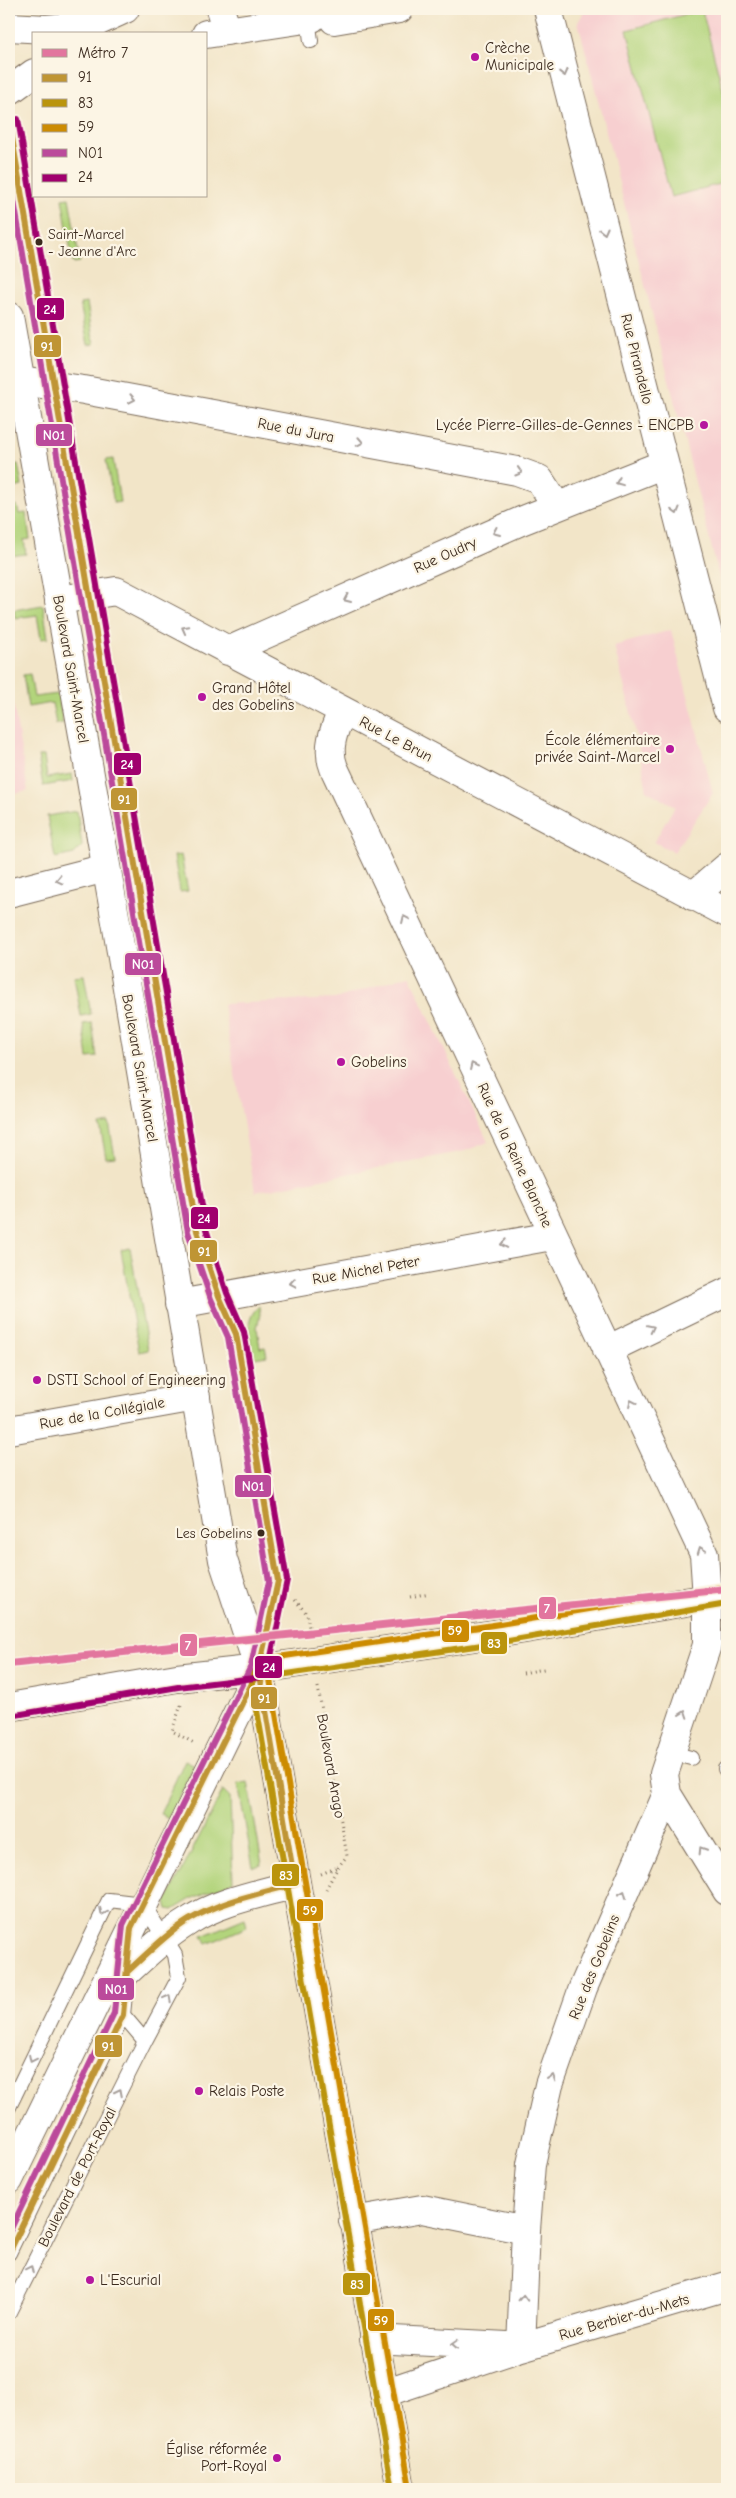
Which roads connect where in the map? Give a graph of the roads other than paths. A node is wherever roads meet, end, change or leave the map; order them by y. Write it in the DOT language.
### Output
graph roads {
  1 [pos="125,9"];
  2 [pos="399,9"];
  3 [pos="548,9"];
  4 [pos="218,25"];
  5 [pos="9,27"];
  6 [pos="89,31"];
  7 [pos="32,74"];
  8 [pos="9,91"];
  9 [pos="9,120"];
  10 [pos="9,316"];
  11 [pos="14,380"];
  12 [pos="55,385"];
  13 [pos="664,464"];
  14 [pos="557,506"];
  15 [pos="88,595"];
  16 [pos="59,600"];
  17 [pos="228,652"];
  18 [pos="727,708"];
  19 [pos="342,711"];
  20 [pos="727,867"];
  21 [pos="106,868"];
  22 [pos="9,893"];
  23 [pos="693,896"];
  24 [pos="727,914"];
  25 [pos="552,1236"];
  26 [pos="727,1292"];
  27 [pos="219,1296"];
  28 [pos="179,1304"];
  29 [pos="607,1350"];
  30 [pos="196,1397"];
  31 [pos="9,1430"];
  32 [pos="717,1597"];
  33 [pos="259,1669"];
  34 [pos="9,1706"];
  35 [pos="667,1794"];
  36 [pos="295,1884"];
  37 [pos="727,1891"];
  38 [pos="143,1904"];
  39 [pos="131,1928"];
  40 [pos="166,1938"];
  41 [pos="127,1972"];
  42 [pos="96,2001"];
  43 [pos="122,2014"];
  44 [pos="144,2041"];
  45 [pos="9,2107"];
  46 [pos="9,2180"];
  47 [pos="353,2221"];
  48 [pos="526,2230"];
  49 [pos="9,2253"];
  50 [pos="727,2286"];
  51 [pos="9,2312"];
  52 [pos="374,2339"];
  53 [pos="521,2347"];
  54 [pos="384,2393"];
  55 [pos="400,2489"];
  1 -- 6 [label="street"];
  2 -- 4 [label="street"];
  3 -- 13 [label="street, Rue Pirandello, one-way"];
  5 -- 6 [label="street"];
  7 -- 8 [label="street"];
  9 -- 12 [label="lane, Boulevard Saint-Marcel"];
  10 -- 11 [label="street, Boulevard Saint-Marcel"];
  11 -- 12 [label="street, Rue du Jura"];
  11 -- 16 [label="street, Boulevard Saint-Marcel"];
  12 -- 14 [label="street, Rue du Jura, one-way"];
  12 -- 15 [label="lane, Boulevard Saint-Marcel"];
  13 -- 14 [label="street, Rue Oudry, one-way"];
  13 -- 18 [label="street, Rue Pirandello, one-way"];
  14 -- 17 [label="street, Rue Oudry, one-way"];
  15 -- 16 [label="street, Rue Le Brun"];
  17 -- 15 [label="street, Rue Le Brun, one-way"];
  15 -- 27 [label="lane, Boulevard Saint-Marcel"];
  16 -- 21 [label="street, Boulevard Saint-Marcel"];
  17 -- 19 [label="street, Rue Le Brun"];
  19 -- 23 [label="street, Rue Le Brun"];
  25 -- 19 [label="street, Rue de la Reine Blanche, one-way"];
  20 -- 23 [label="street"];
  21 -- 22 [label="street, one-way"];
  21 -- 28 [label="street, Boulevard Saint-Marcel"];
  23 -- 24 [label="street, Rue Le Brun"];
  25 -- 27 [label="street, Rue Michel Peter, one-way"];
  25 -- 29 [label="street, Rue de la Reine Blanche"];
  29 -- 26 [label="street, one-way"];
  27 -- 28 [label="street, Rue Michel Peter"];
  27 -- 33 [label="lane, Boulevard Saint-Marcel"];
  28 -- 30 [label="street, Boulevard Saint-Marcel"];
  32 -- 29 [label="street, Rue de la Reine Blanche, one-way"];
  30 -- 31 [label="street, Rue de la Collégiale"];
  30 -- 33 [label="street, Boulevard Saint-Marcel"];
  32 -- 33 [label="street"];
  35 -- 32 [label="street, Rue des Gobelins, one-way"];
  33 -- 34 [label="street"];
  33 -- 36 [label="street"];
  33 -- 38 [label="street, Boulevard de Port-Royal"];
  37 -- 35 [label="street, one-way"];
  48 -- 35 [label="street, Rue des Gobelins, one-way"];
  36 -- 40 [label="street, Boulevard de Port-Royal"];
  36 -- 47 [label="street"];
  38 -- 39 [label="street, Boulevard de Port-Royal"];
  38 -- 40 [label="lane, Boulevard de Port-Royal"];
  38 -- 45 [label="lane, one-way"];
  39 -- 41 [label="lane, Boulevard de Port-Royal"];
  39 -- 42 [label="street, Boulevard de Port-Royal"];
  40 -- 41 [label="street, Boulevard de Port-Royal"];
  44 -- 40 [label="lane, Boulevard de Port-Royal, one-way"];
  41 -- 42 [label="street, Boulevard de Port-Royal"];
  41 -- 43 [label="lane, Boulevard de Port-Royal"];
  42 -- 46 [label="street, Boulevard de Port-Royal"];
  43 -- 44 [label="lane"];
  43 -- 49 [label="lane, Boulevard de Port-Royal"];
  51 -- 44 [label="lane, Boulevard de Port-Royal, one-way"];
  47 -- 48 [label="street"];
  47 -- 52 [label="street"];
  53 -- 48 [label="street, Rue des Gobelins, one-way"];
  50 -- 53 [label="street, Rue Berbier-du-Mets"];
  53 -- 52 [label="street, Rue Berbier-du-Mets, one-way"];
  52 -- 54 [label="street"];
  53 -- 54 [label="street, Rue Berbier-du-Mets"];
  54 -- 55 [label="street"];
}
